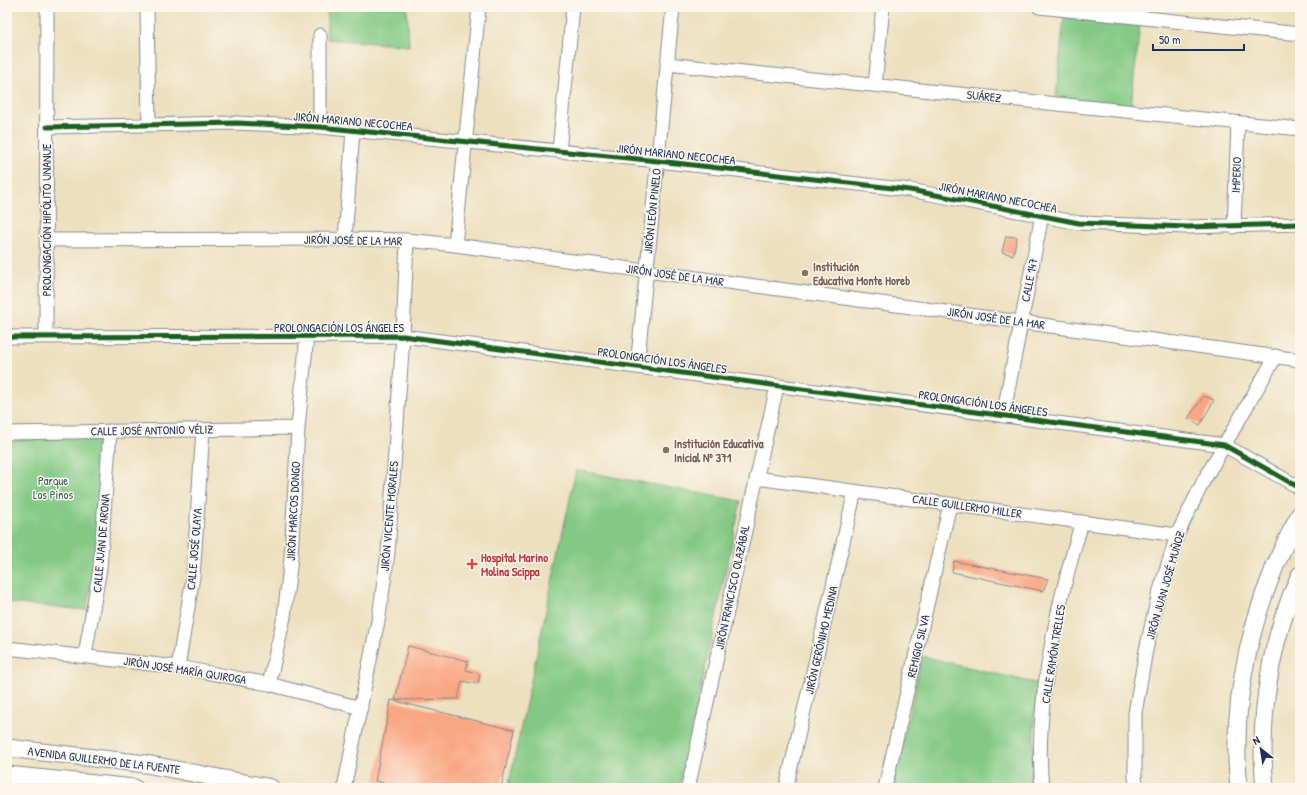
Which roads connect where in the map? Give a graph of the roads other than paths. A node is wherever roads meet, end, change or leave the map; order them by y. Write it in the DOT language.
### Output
graph roads {
  1 [pos="47,7"];
  2 [pos="147,7"];
  3 [pos="479,7"];
  4 [pos="573,7"];
  5 [pos="673,7"];
  6 [pos="883,7"];
  7 [pos="1039,7"];
  8 [pos="1074,9"];
  9 [pos="1300,34"];
  10 [pos="320,35"];
  11 [pos="667,64"];
  12 [pos="875,85"];
  13 [pos="1238,123"];
  14 [pos="149,125"];
  15 [pos="47,127"];
  16 [pos="320,127"];
  17 [pos="1300,129"];
  18 [pos="353,130"];
  19 [pos="466,142"];
  20 [pos="559,151"];
  21 [pos="658,161"];
  22 [pos="1042,215"];
  23 [pos="1300,224"];
  24 [pos="1234,227"];
  25 [pos="345,238"];
  26 [pos="46,240"];
  27 [pos="407,240"];
  28 [pos="455,245"];
  29 [pos="646,271"];
  30 [pos="1020,322"];
  31 [pos="307,336"];
  32 [pos="403,336"];
  33 [pos="46,337"];
  34 [pos="7,338"];
  35 [pos="1276,356"];
  36 [pos="1300,360"];
  37 [pos="636,367"];
  38 [pos="777,386"];
  39 [pos="1003,416"];
  40 [pos="298,428"];
  41 [pos="203,430"];
  42 [pos="110,431"];
  43 [pos="7,433"];
  44 [pos="1224,445"];
  45 [pos="756,478"];
  46 [pos="1300,488"];
  47 [pos="855,491"];
  48 [pos="950,504"];
  49 [pos="1300,514"];
  50 [pos="1082,522"];
  51 [pos="1177,535"];
  52 [pos="1300,575"];
  53 [pos="7,648"];
  54 [pos="85,655"];
  55 [pos="178,667"];
  56 [pos="269,684"];
  57 [pos="360,708"];
  58 [pos="10,748"];
  59 [pos="48,752"];
  60 [pos="9,775"];
  61 [pos="47,778"];
  62 [pos="134,788"];
  63 [pos="271,788"];
  64 [pos="344,788"];
  65 [pos="688,788"];
  66 [pos="786,788"];
  67 [pos="885,788"];
  68 [pos="1042,788"];
  69 [pos="1137,788"];
  70 [pos="1239,788"];
  71 [pos="1265,788"];
  1 -- 15 [label="street, PROLONGACIÓN HIPÓLITO UNANUE"];
  2 -- 14 [label="street"];
  3 -- 19 [label="street"];
  4 -- 20 [label="street"];
  5 -- 11 [label="street, JIRÓN LEÓN PINELO"];
  6 -- 12 [label="street"];
  7 -- 8 [label="street"];
  8 -- 9 [label="street"];
  10 -- 16 [label="street"];
  11 -- 12 [label="street, SUÁREZ"];
  11 -- 21 [label="street, JIRÓN LEÓN PINELO"];
  12 -- 13 [label="street, SUÁREZ"];
  13 -- 17 [label="street, SUÁREZ"];
  13 -- 24 [label="street, IMPERIO"];
  14 -- 15 [label="street, JIRÓN MARIANO NECOCHEA"];
  14 -- 16 [label="street, JIRÓN MARIANO NECOCHEA"];
  15 -- 26 [label="street, PROLONGACIÓN HIPÓLITO UNANUE"];
  16 -- 18 [label="street, JIRÓN MARIANO NECOCHEA"];
  18 -- 19 [label="street, JIRÓN MARIANO NECOCHEA"];
  18 -- 25 [label="street"];
  19 -- 20 [label="street, JIRÓN MARIANO NECOCHEA"];
  19 -- 28 [label="street"];
  20 -- 21 [label="street, JIRÓN MARIANO NECOCHEA"];
  21 -- 22 [label="street, JIRÓN MARIANO NECOCHEA"];
  21 -- 29 [label="street, JIRÓN LEÓN PINELO"];
  22 -- 24 [label="street, JIRÓN MARIANO NECOCHEA"];
  22 -- 30 [label="street, CALLE 147"];
  23 -- 24 [label="street, JIRÓN MARIANO NECOCHEA"];
  25 -- 26 [label="street, JIRÓN JOSÉ DE LA MAR"];
  25 -- 27 [label="street, JIRÓN JOSÉ DE LA MAR"];
  26 -- 33 [label="street, PROLONGACIÓN HIPÓLITO UNANUE"];
  27 -- 28 [label="street, JIRÓN JOSÉ DE LA MAR"];
  27 -- 32 [label="street, JIRÓN VICENTE MORALES"];
  28 -- 29 [label="street, JIRÓN JOSÉ DE LA MAR"];
  29 -- 30 [label="street, JIRÓN JOSÉ DE LA MAR"];
  29 -- 37 [label="street, JIRÓN LEÓN PINELO"];
  30 -- 35 [label="street, JIRÓN JOSÉ DE LA MAR"];
  30 -- 39 [label="street, CALLE 147"];
  31 -- 32 [label="street, PROLONGACIÓN LOS ÁNGELES"];
  31 -- 33 [label="street, PROLONGACIÓN LOS ÁNGELES"];
  31 -- 40 [label="street, JIRÓN MARCOS DONGO"];
  32 -- 37 [label="street, PROLONGACIÓN LOS ÁNGELES"];
  32 -- 57 [label="street, JIRÓN VICENTE MORALES"];
  33 -- 34 [label="street, PROLONGACIÓN LOS ÁNGELES"];
  35 -- 36 [label="street, JIRÓN JOSÉ DE LA MAR"];
  35 -- 44 [label="street, JIRÓN JUAN JOSÉ MUÑOZ"];
  37 -- 38 [label="street, PROLONGACIÓN LOS ÁNGELES"];
  38 -- 39 [label="street, PROLONGACIÓN LOS ÁNGELES"];
  38 -- 45 [label="street, JIRÓN FRANCISCO OLAZÁBAL"];
  39 -- 44 [label="street, PROLONGACIÓN LOS ÁNGELES"];
  40 -- 41 [label="street, CALLE JOSÉ ANTONIO VÉLIZ"];
  40 -- 56 [label="street, JIRÓN MARCOS DONGO"];
  41 -- 42 [label="street, CALLE JOSÉ ANTONIO VÉLIZ"];
  41 -- 55 [label="street, CALLE JOSÉ OLAYA"];
  42 -- 43 [label="street, CALLE JOSÉ ANTONIO VÉLIZ"];
  42 -- 54 [label="street, CALLE JUAN DE ARONA"];
  44 -- 46 [label="street, PROLONGACIÓN LOS ÁNGELES"];
  44 -- 51 [label="street, JIRÓN JUAN JOSÉ MUÑOZ"];
  45 -- 47 [label="street, CALLE GUILLERMO MILLER"];
  45 -- 65 [label="street, JIRÓN FRANCISCO OLAZÁBAL"];
  47 -- 48 [label="street, CALLE GUILLERMO MILLER"];
  47 -- 66 [label="street, JIRÓN GERÓNIMO MEDINA"];
  48 -- 50 [label="street, CALLE GUILLERMO MILLER"];
  48 -- 67 [label="street, REMIGIO SILVA"];
  49 -- 70 [label="main road"];
  50 -- 51 [label="street, CALLE GUILLERMO MILLER"];
  50 -- 68 [label="street, CALLE RAMÓN TRELLES"];
  51 -- 69 [label="street, JIRÓN JUAN JOSÉ MUÑOZ"];
  52 -- 71 [label="main road"];
  53 -- 54 [label="street, JIRÓN JOSÉ MARÍA QUIROGA"];
  54 -- 55 [label="street, JIRÓN JOSÉ MARÍA QUIROGA"];
  55 -- 56 [label="street, JIRÓN JOSÉ MARÍA QUIROGA"];
  56 -- 57 [label="street, JIRÓN JOSÉ MARÍA QUIROGA"];
  57 -- 64 [label="street, JIRÓN VICENTE MORALES"];
  58 -- 59 [label="main road, AVENIDA GUILLERMO DE LA FUENTE"];
  58 -- 60 [label="main road"];
  59 -- 61 [label="main road"];
  59 -- 63 [label="main road, AVENIDA GUILLERMO DE LA FUENTE"];
  60 -- 61 [label="main road, AVENIDA GUILLERMO DE LA FUENTE"];
  61 -- 62 [label="main road, AVENIDA GUILLERMO DE LA FUENTE"];
}
